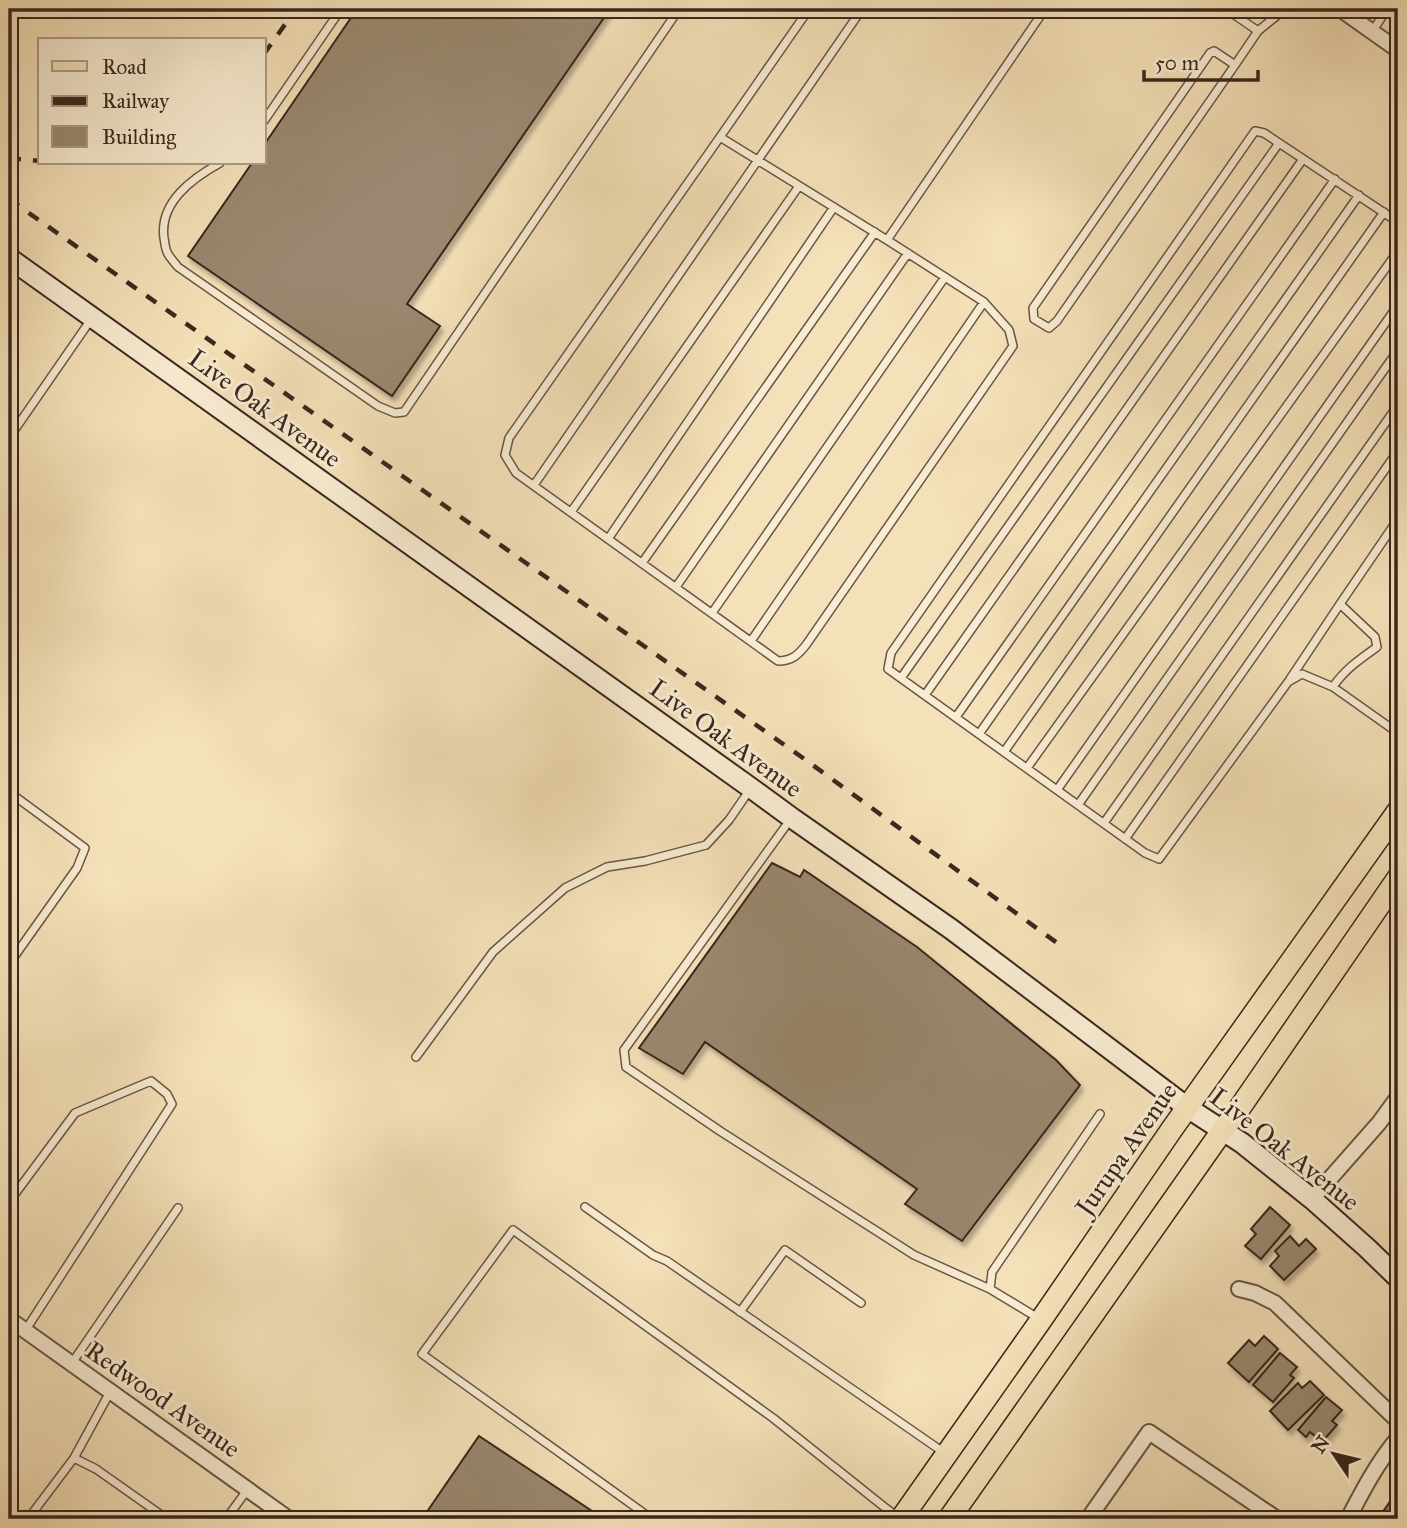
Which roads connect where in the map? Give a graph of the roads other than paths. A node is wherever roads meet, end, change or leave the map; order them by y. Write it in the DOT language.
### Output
graph roads {
  1 [pos="341,9"];
  2 [pos="679,9"];
  3 [pos="810,9"];
  4 [pos="862,9"];
  5 [pos="1045,9"];
  6 [pos="1226,9"];
  7 [pos="1285,9"];
  8 [pos="1340,9"];
  9 [pos="1387,9"];
  10 [pos="1258,31"];
  11 [pos="1372,32"];
  12 [pos="1398,50"];
  13 [pos="1235,65"];
  14 [pos="266,118"];
  15 [pos="720,137"];
  16 [pos="1279,143"];
  17 [pos="1303,159"];
  18 [pos="757,160"];
  19 [pos="218,164"];
  20 [pos="1335,179"];
  21 [pos="799,186"];
  22 [pos="1359,195"];
  23 [pos="834,207"];
  24 [pos="1384,212"];
  25 [pos="1398,222"];
  26 [pos="875,232"];
  27 [pos="887,240"];
  28 [pos="1398,251"];
  29 [pos="908,253"];
  30 [pos="9,258"];
  31 [pos="945,277"];
  32 [pos="984,302"];
  33 [pos="1398,305"];
  34 [pos="93,318"];
  35 [pos="1398,350"];
  36 [pos="1398,405"];
  37 [pos="9,439"];
  38 [pos="1398,451"];
  39 [pos="534,485"];
  40 [pos="571,512"];
  41 [pos="1398,519"];
  42 [pos="608,539"];
  43 [pos="642,563"];
  44 [pos="676,587"];
  45 [pos="1340,604"];
  46 [pos="712,613"];
  47 [pos="751,641"];
  48 [pos="901,678"];
  49 [pos="1288,682"];
  50 [pos="1333,687"];
  51 [pos="925,695"];
  52 [pos="956,718"];
  53 [pos="1398,733"];
  54 [pos="979,734"];
  55 [pos="1004,752"];
  56 [pos="1027,768"];
  57 [pos="751,788"];
  58 [pos="1057,790"];
  59 [pos="9,792"];
  60 [pos="1078,805"];
  61 [pos="1398,811"];
  62 [pos="792,818"];
  63 [pos="1104,823"];
  64 [pos="1125,839"];
  65 [pos="1398,878"];
  66 [pos="9,964"];
  67 [pos="416,1057"];
  68 [pos="1398,1097"];
  69 [pos="1188,1108"];
  70 [pos="1100,1114"];
  71 [pos="1222,1131"];
  72 [pos="1312,1199"];
  73 [pos="9,1202"];
  74 [pos="585,1207"];
  75 [pos="178,1208"];
  76 [pos="1398,1278"];
  77 [pos="990,1289"];
  78 [pos="1239,1289"];
  79 [pos="861,1303"];
  80 [pos="740,1312"];
  81 [pos="9,1319"];
  82 [pos="1041,1320"];
  83 [pos="25,1331"];
  84 [pos="71,1364"];
  85 [pos="110,1392"];
  86 [pos="1398,1420"];
  87 [pos="1398,1438"];
  88 [pos="946,1455"];
  89 [pos="74,1458"];
  90 [pos="248,1489"];
  91 [pos="28,1519"];
  92 [pos="166,1519"];
  93 [pos="226,1519"];
  94 [pos="289,1519"];
  95 [pos="652,1519"];
  96 [pos="901,1519"];
  97 [pos="949,1519"];
  98 [pos="1088,1519"];
  99 [pos="1277,1519"];
  100 [pos="1348,1519"];
  1 -- 14 [label="lane"];
  2 -- 19 [label="lane"];
  3 -- 15 [label="lane"];
  4 -- 18 [label="lane"];
  5 -- 27 [label="lane"];
  6 -- 10 [label="lane"];
  7 -- 10 [label="lane"];
  8 -- 11 [label="street"];
  9 -- 11 [label="lane"];
  10 -- 13 [label="lane"];
  11 -- 12 [label="street"];
  13 -- 13 [label="lane"];
  15 -- 18 [label="lane"];
  15 -- 39 [label="lane"];
  16 -- 17 [label="lane"];
  16 -- 48 [label="lane"];
  16 -- 48 [label="lane"];
  17 -- 20 [label="lane"];
  17 -- 51 [label="lane"];
  18 -- 21 [label="lane"];
  18 -- 39 [label="lane"];
  20 -- 22 [label="lane"];
  20 -- 52 [label="lane"];
  21 -- 23 [label="lane"];
  21 -- 40 [label="lane"];
  22 -- 24 [label="lane"];
  22 -- 54 [label="lane"];
  23 -- 26 [label="lane"];
  23 -- 42 [label="lane"];
  24 -- 25 [label="lane"];
  24 -- 55 [label="lane"];
  26 -- 27 [label="lane"];
  26 -- 43 [label="lane"];
  27 -- 29 [label="lane"];
  28 -- 56 [label="lane"];
  29 -- 31 [label="lane"];
  29 -- 44 [label="lane"];
  30 -- 34 [label="street, Live Oak Avenue"];
  31 -- 32 [label="lane"];
  31 -- 46 [label="lane"];
  32 -- 47 [label="lane"];
  32 -- 47 [label="lane"];
  33 -- 58 [label="lane"];
  34 -- 37 [label="lane"];
  34 -- 57 [label="street, Live Oak Avenue"];
  35 -- 60 [label="lane"];
  36 -- 63 [label="lane"];
  38 -- 64 [label="lane"];
  39 -- 40 [label="lane"];
  40 -- 42 [label="lane"];
  41 -- 45 [label="lane"];
  42 -- 43 [label="lane"];
  43 -- 44 [label="lane"];
  44 -- 46 [label="lane"];
  45 -- 49 [label="lane"];
  45 -- 50 [label="lane"];
  46 -- 47 [label="lane"];
  48 -- 51 [label="lane"];
  49 -- 50 [label="lane"];
  49 -- 64 [label="lane"];
  50 -- 53 [label="lane"];
  51 -- 52 [label="lane"];
  52 -- 54 [label="lane"];
  54 -- 55 [label="lane"];
  55 -- 56 [label="lane"];
  56 -- 58 [label="lane"];
  57 -- 62 [label="street, Live Oak Avenue"];
  57 -- 67 [label="lane"];
  58 -- 60 [label="lane"];
  59 -- 66 [label="lane"];
  60 -- 63 [label="lane"];
  61 -- 69 [label="main road, Jurupa Avenue"];
  62 -- 69 [label="street, Live Oak Avenue"];
  62 -- 77 [label="lane"];
  63 -- 64 [label="lane"];
  65 -- 71 [label="main road"];
  68 -- 72 [label="street"];
  69 -- 71 [label="street, Live Oak Avenue"];
  69 -- 82 [label="main road, Jurupa Avenue"];
  70 -- 77 [label="lane"];
  71 -- 72 [label="street, Live Oak Avenue"];
  71 -- 97 [label="main road"];
  72 -- 76 [label="street, Live Oak Avenue"];
  73 -- 83 [label="lane"];
  74 -- 80 [label="lane"];
  75 -- 84 [label="lane"];
  77 -- 82 [label="lane"];
  78 -- 86 [label="street"];
  79 -- 80 [label="lane"];
  80 -- 88 [label="lane"];
  81 -- 83 [label="street, Redwood Avenue"];
  82 -- 88 [label="main road, Jurupa Avenue"];
  83 -- 84 [label="street, Redwood Avenue"];
  84 -- 85 [label="street, Redwood Avenue"];
  85 -- 89 [label="lane"];
  85 -- 90 [label="street, Redwood Avenue"];
  87 -- 100 [label="street"];
  88 -- 96 [label="main road, Jurupa Avenue"];
  89 -- 91 [label="lane"];
  89 -- 92 [label="lane"];
  90 -- 93 [label="lane"];
  90 -- 94 [label="street, Redwood Avenue"];
  95 -- 96 [label="lane"];
  98 -- 99 [label="street"];
}
